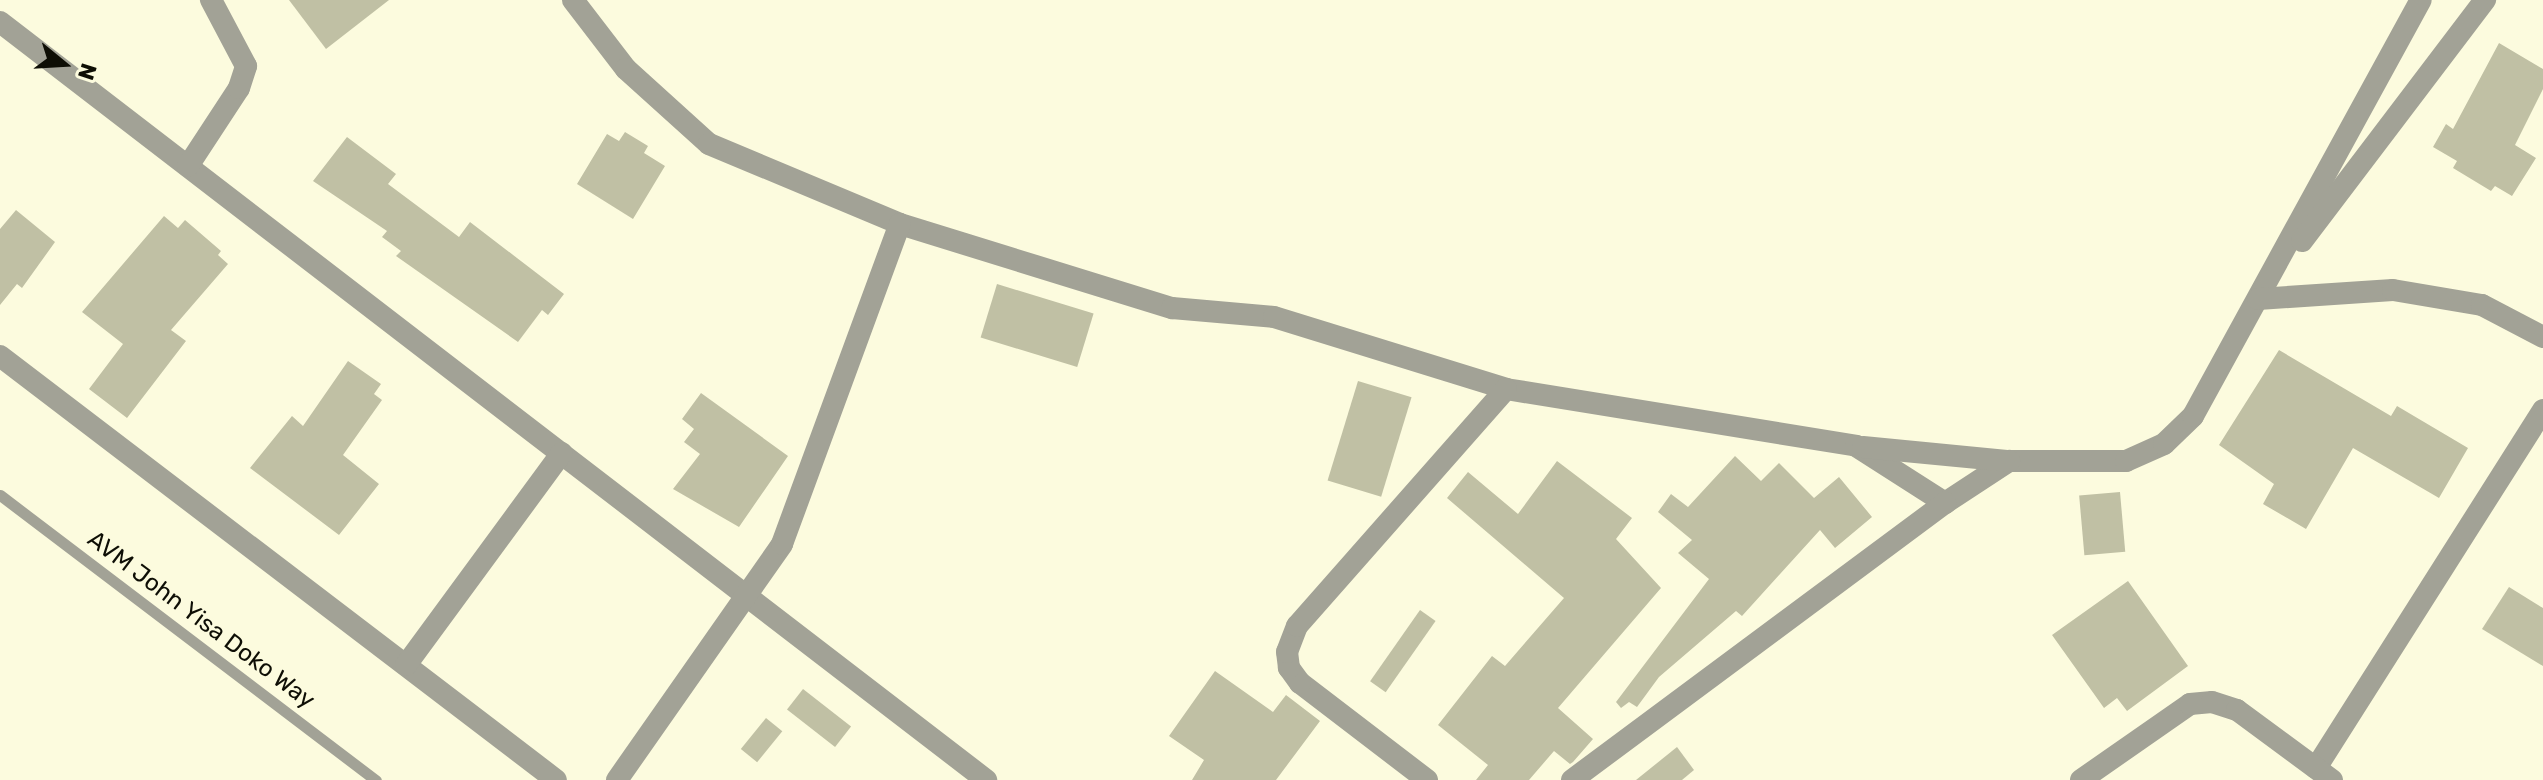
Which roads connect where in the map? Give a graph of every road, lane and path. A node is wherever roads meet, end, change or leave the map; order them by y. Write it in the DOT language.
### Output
graph roads {
  1 [pos="211,0"];
  2 [pos="573,0"];
  3 [pos="2421,0"];
  4 [pos="2485,0"];
  5 [pos="0,22"];
  6 [pos="188,166"];
  7 [pos="900,224"];
  8 [pos="2258,299"];
  9 [pos="2543,337"];
  10 [pos="0,356"];
  11 [pos="1506,389"];
  12 [pos="2543,410"];
  13 [pos="1856,446"];
  14 [pos="562,453"];
  15 [pos="2009,461"];
  16 [pos="0,495"];
  17 [pos="1945,503"];
  18 [pos="749,597"];
  19 [pos="406,665"];
  20 [pos="2324,774"];
  21 [pos="376,780"];
  22 [pos="556,780"];
  23 [pos="617,780"];
  24 [pos="986,780"];
  25 [pos="1427,780"];
  26 [pos="1572,780"];
  27 [pos="2081,780"];
  1 -- 6 [label="street"];
  2 -- 7 [label="street"];
  3 -- 8 [label="street"];
  4 -- 8 [label="street"];
  5 -- 6 [label="street"];
  6 -- 14 [label="street"];
  7 -- 11 [label="street"];
  7 -- 18 [label="street"];
  8 -- 9 [label="street"];
  8 -- 15 [label="street"];
  10 -- 19 [label="street"];
  11 -- 13 [label="street"];
  11 -- 25 [label="street"];
  12 -- 20 [label="street"];
  13 -- 15 [label="street"];
  13 -- 17 [label="street"];
  14 -- 18 [label="street"];
  14 -- 19 [label="street"];
  15 -- 17 [label="street"];
  16 -- 21 [label="lane, AVM John Yisa Doko Way"];
  17 -- 26 [label="street"];
  18 -- 23 [label="street"];
  18 -- 24 [label="street"];
  19 -- 22 [label="street"];
  20 -- 27 [label="street"];
}
